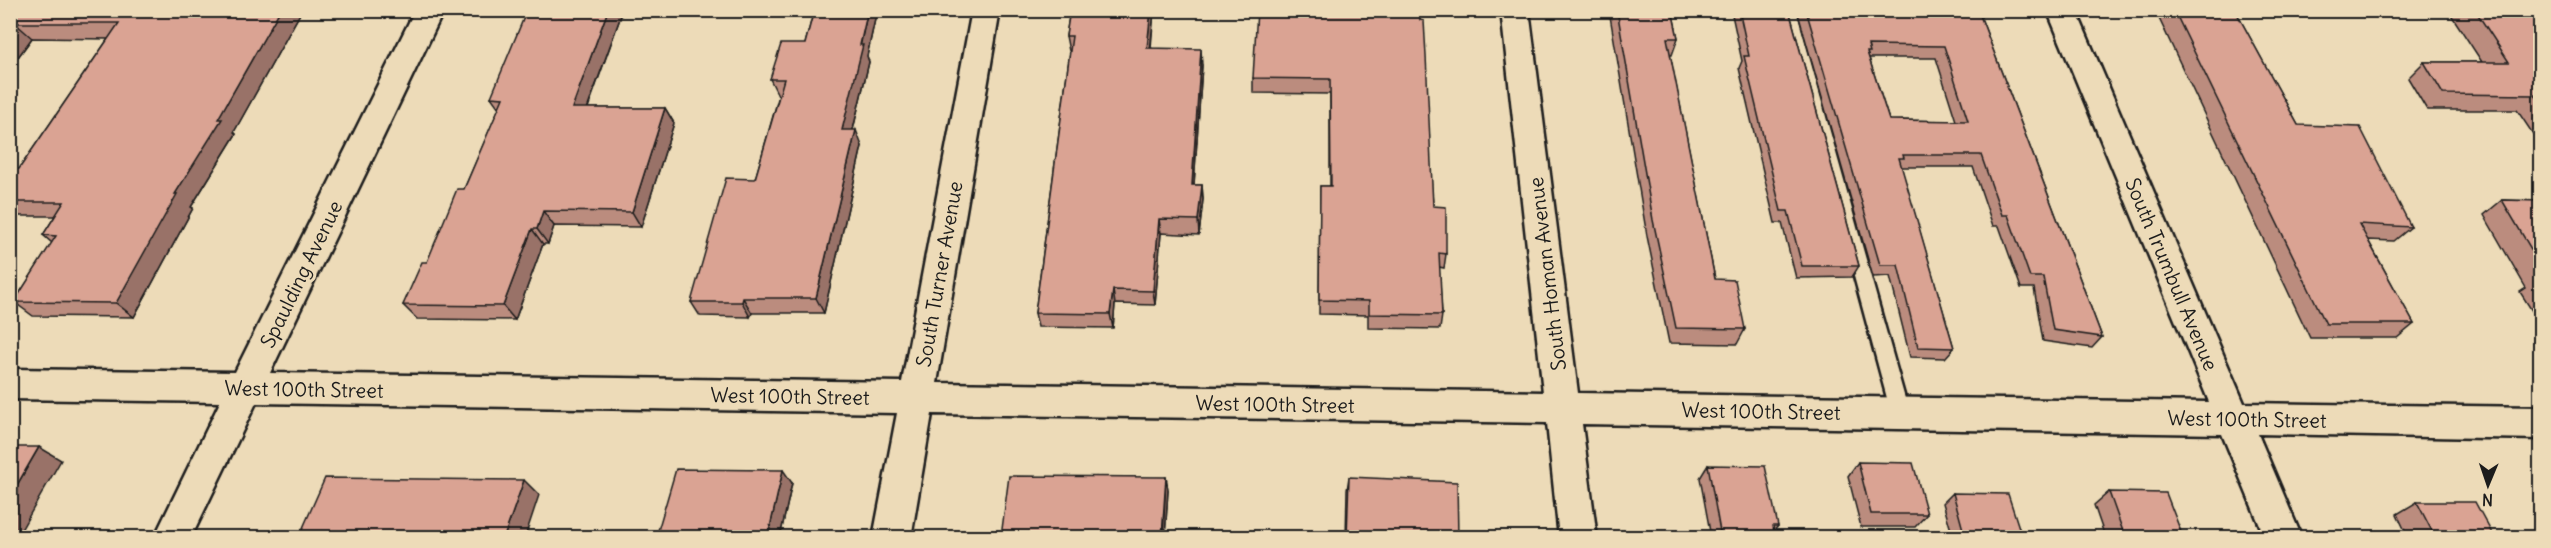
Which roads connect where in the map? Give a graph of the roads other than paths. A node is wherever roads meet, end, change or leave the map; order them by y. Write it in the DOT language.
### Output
graph roads {
  1 [pos="430,10"];
  2 [pos="986,10"];
  3 [pos="1515,10"];
  4 [pos="1789,10"];
  5 [pos="2061,10"];
  6 [pos="10,384"];
  7 [pos="245,388"];
  8 [pos="917,398"];
  9 [pos="1563,408"];
  10 [pos="1900,413"];
  11 [pos="2234,418"];
  12 [pos="2541,423"];
  13 [pos="172,537"];
  14 [pos="892,537"];
  15 [pos="1578,537"];
  16 [pos="2284,537"];
  1 -- 7 [label="street, Spaulding Avenue"];
  2 -- 8 [label="street, South Turner Avenue"];
  3 -- 9 [label="street, South Homan Avenue"];
  4 -- 10 [label="lane"];
  5 -- 11 [label="street, South Trumbull Avenue"];
  6 -- 7 [label="street, West 100th Street"];
  7 -- 8 [label="street, West 100th Street"];
  7 -- 13 [label="street, Spaulding Avenue"];
  8 -- 9 [label="street, West 100th Street"];
  8 -- 14 [label="street, South Turner Avenue"];
  9 -- 10 [label="street, West 100th Street"];
  9 -- 15 [label="street, South Homan Avenue"];
  10 -- 11 [label="street, West 100th Street"];
  11 -- 12 [label="street, West 100th Street"];
  11 -- 16 [label="street, South Trumbull Avenue"];
}
